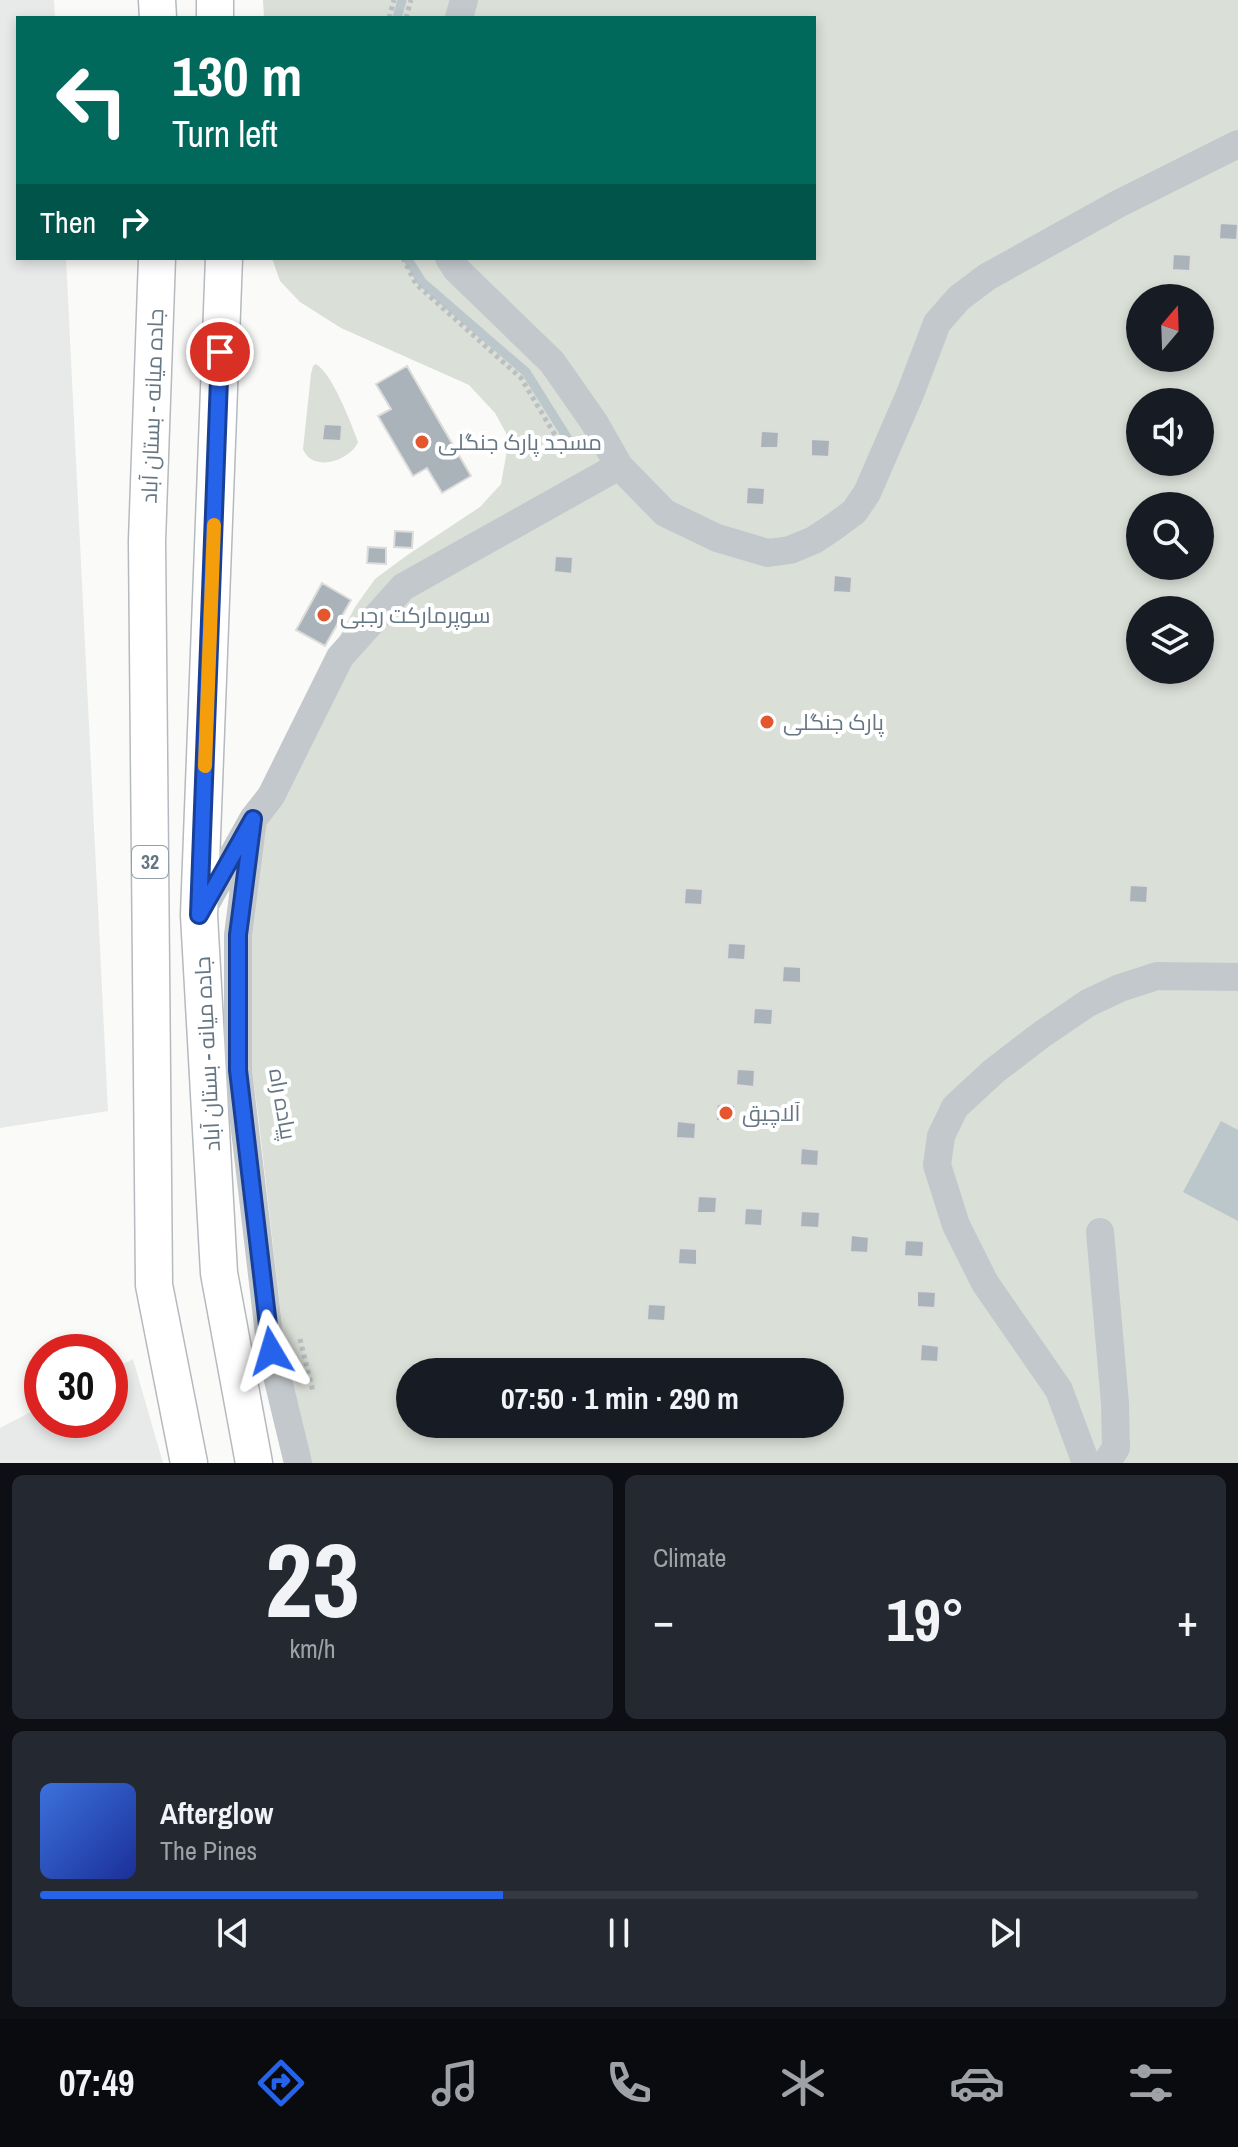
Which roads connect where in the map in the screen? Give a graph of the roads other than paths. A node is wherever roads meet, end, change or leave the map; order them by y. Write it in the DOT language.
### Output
graph roads {
  1 [pos="1238,144"];
  2 [pos="157,260"];
  3 [pos="224,260"];
  4 [pos="450,260"];
  5 [pos="619,466"];
  6 [pos="253,819"];
  7 [pos="199,915"];
  8 [pos="1238,977"];
  9 [pos="1100,1232"];
  10 [pos="189,1463"];
  11 [pos="254,1463"];
  12 [pos="298,1463"];
  13 [pos="1086,1463"];
  14 [pos="1106,1463"];
  1 -- 5 [label="street"];
  2 -- 10 [label="main road, جاده میانه - بستان آباد / 32"];
  3 -- 7 [label="main road, جاده میانه - بستان آباد / 32"];
  4 -- 5 [label="street"];
  5 -- 6 [label="street"];
  6 -- 7 [label="street"];
  6 -- 12 [label="street"];
  7 -- 11 [label="main road, جاده میانه - بستان آباد / 32"];
  8 -- 13 [label="street"];
  9 -- 14 [label="street"];
}
